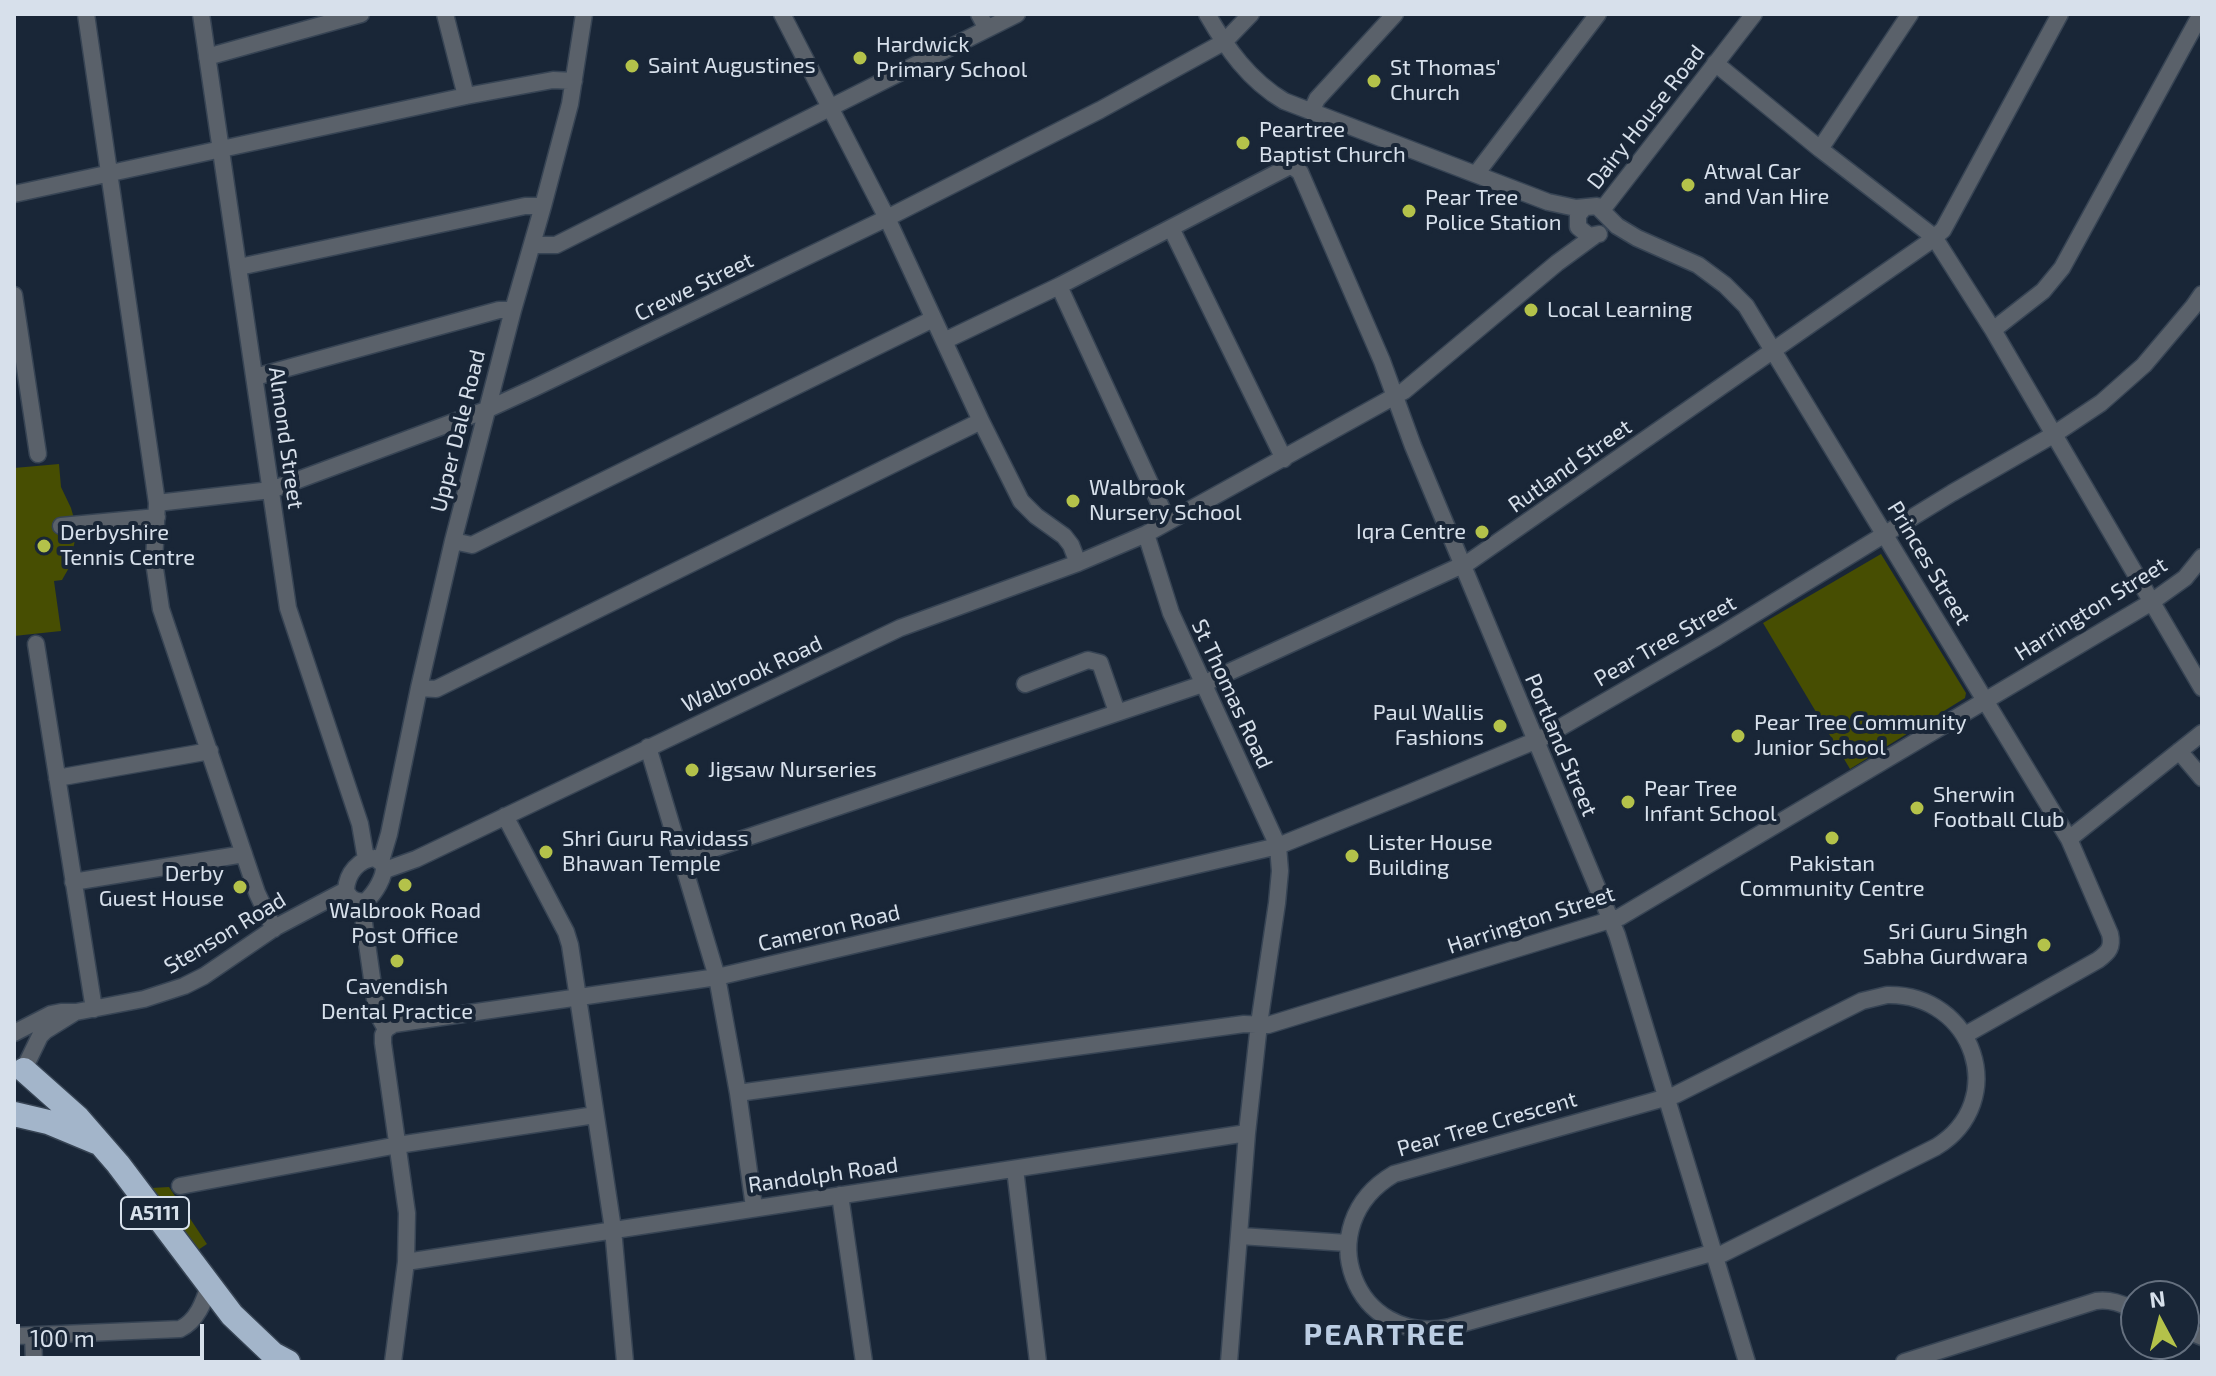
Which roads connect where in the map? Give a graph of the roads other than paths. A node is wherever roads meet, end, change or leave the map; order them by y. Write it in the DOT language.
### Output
graph roads {
  1 [pos="86,14"];
  2 [pos="201,14"];
  3 [pos="361,14"];
  4 [pos="445,14"];
  5 [pos="584,14"];
  6 [pos="782,14"];
  7 [pos="1017,14"];
  8 [pos="1207,14"];
  9 [pos="1251,14"];
  10 [pos="1395,14"];
  11 [pos="1598,14"];
  12 [pos="1754,14"];
  13 [pos="1910,14"];
  14 [pos="2060,14"];
  15 [pos="2201,14"];
  16 [pos="983,22"];
  17 [pos="1224,42"];
  18 [pos="207,57"];
  19 [pos="1715,63"];
  20 [pos="574,81"];
  21 [pos="466,96"];
  22 [pos="829,108"];
  23 [pos="1311,112"];
  24 [pos="1820,149"];
  25 [pos="221,150"];
  26 [pos="111,174"];
  27 [pos="1476,174"];
  28 [pos="14,194"];
  29 [pos="1548,202"];
  30 [pos="543,206"];
  31 [pos="1584,208"];
  32 [pos="1605,214"];
  33 [pos="887,218"];
  34 [pos="1578,226"];
  35 [pos="1171,228"];
  36 [pos="1596,235"];
  37 [pos="1934,237"];
  38 [pos="1637,238"];
  39 [pos="533,245"];
  40 [pos="1557,263"];
  41 [pos="239,267"];
  42 [pos="1059,286"];
  43 [pos="2202,294"];
  44 [pos="14,295"];
  45 [pos="513,310"];
  46 [pos="933,319"];
  47 [pos="1993,330"];
  48 [pos="944,341"];
  49 [pos="1774,351"];
  50 [pos="255,377"];
  51 [pos="1394,398"];
  52 [pos="486,410"];
  53 [pos="981,421"];
  54 [pos="2053,435"];
  55 [pos="38,454"];
  56 [pos="1284,459"];
  57 [pos="271,490"];
  58 [pos="157,510"];
  59 [pos="1168,522"];
  60 [pos="61,526"];
  61 [pos="1885,533"];
  62 [pos="1146,534"];
  63 [pos="453,541"];
  64 [pos="2202,557"];
  65 [pos="1078,563"];
  66 [pos="1463,565"];
  67 [pos="2150,603"];
  68 [pos="36,644"];
  69 [pos="1025,684"];
  70 [pos="1203,684"];
  71 [pos="419,688"];
  72 [pos="2202,688"];
  73 [pos="1986,699"];
  74 [pos="1117,712"];
  75 [pos="2202,733"];
  76 [pos="1535,741"];
  77 [pos="648,747"];
  78 [pos="210,751"];
  79 [pos="2179,751"];
  80 [pos="57,778"];
  81 [pos="2202,778"];
  82 [pos="505,816"];
  83 [pos="389,834"];
  84 [pos="2069,839"];
  85 [pos="1278,846"];
  86 [pos="244,854"];
  87 [pos="416,859"];
  88 [pos="683,859"];
  89 [pos="377,863"];
  90 [pos="73,882"];
  91 [pos="346,890"];
  92 [pos="361,902"];
  93 [pos="1610,920"];
  94 [pos="274,929"];
  95 [pos="717,977"];
  96 [pos="577,997"];
  97 [pos="94,1009"];
  98 [pos="76,1012"];
  99 [pos="1259,1024"];
  100 [pos="386,1029"];
  101 [pos="14,1033"];
  102 [pos="1965,1035"];
  103 [pos="21,1065"];
  104 [pos="738,1093"];
  105 [pos="1667,1096"];
  106 [pos="14,1105"];
  107 [pos="14,1114"];
  108 [pos="595,1115"];
  109 [pos="1247,1133"];
  110 [pos="98,1143"];
  111 [pos="398,1145"];
  112 [pos="1015,1169"];
  113 [pos="180,1186"];
  114 [pos="840,1195"];
  115 [pos="754,1207"];
  116 [pos="613,1229"];
  117 [pos="1240,1236"];
  118 [pos="1347,1243"];
  119 [pos="1714,1254"];
  120 [pos="406,1262"];
  121 [pos="209,1285"];
  122 [pos="2120,1303"];
  123 [pos="14,1336"];
  124 [pos="33,1336"];
  125 [pos="34,1362"];
  126 [pos="288,1362"];
  127 [pos="393,1362"];
  128 [pos="625,1362"];
  129 [pos="864,1362"];
  130 [pos="1038,1362"];
  131 [pos="1229,1362"];
  132 [pos="1747,1362"];
  133 [pos="1904,1362"];
  1 -- 26 [label="street"];
  2 -- 18 [label="street, Almond Street"];
  3 -- 18 [label="street"];
  4 -- 21 [label="street"];
  5 -- 20 [label="street, Upper Dale Road"];
  6 -- 22 [label="street"];
  7 -- 16 [label="street"];
  8 -- 17 [label="street"];
  9 -- 17 [label="street, Crewe Street"];
  10 -- 23 [label="street"];
  11 -- 27 [label="street"];
  12 -- 19 [label="street, Dairy House Road"];
  13 -- 24 [label="street"];
  14 -- 37 [label="street, Rutland Street"];
  15 -- 47 [label="street"];
  16 -- 22 [label="street"];
  17 -- 23 [label="street"];
  17 -- 33 [label="street, Crewe Street"];
  18 -- 25 [label="street, Almond Street"];
  19 -- 24 [label="street"];
  19 -- 32 [label="street, Dairy House Road"];
  20 -- 21 [label="street"];
  20 -- 30 [label="street, Upper Dale Road"];
  21 -- 25 [label="street"];
  22 -- 33 [label="street"];
  22 -- 39 [label="street"];
  23 -- 27 [label="street"];
  24 -- 37 [label="street"];
  25 -- 26 [label="street"];
  25 -- 41 [label="street, Almond Street"];
  26 -- 28 [label="street"];
  26 -- 58 [label="street"];
  27 -- 29 [label="street"];
  29 -- 31 [label="street"];
  29 -- 34 [label="street"];
  30 -- 39 [label="street, Upper Dale Road"];
  30 -- 41 [label="street"];
  31 -- 32 [label="street"];
  31 -- 34 [label="street"];
  32 -- 36 [label="street"];
  32 -- 38 [label="street, Princes Street"];
  33 -- 46 [label="street"];
  33 -- 52 [label="street, Crewe Street"];
  34 -- 36 [label="street"];
  34 -- 40 [label="street"];
  35 -- 42 [label="street"];
  35 -- 51 [label="street, Portland Street"];
  35 -- 56 [label="street"];
  36 -- 38 [label="street, Princes Street"];
  36 -- 40 [label="street"];
  37 -- 47 [label="street"];
  37 -- 49 [label="street, Rutland Street"];
  38 -- 49 [label="street, Princes Street"];
  39 -- 45 [label="street, Upper Dale Road"];
  40 -- 51 [label="street"];
  41 -- 50 [label="street, Almond Street"];
  42 -- 48 [label="street"];
  42 -- 59 [label="street"];
  43 -- 54 [label="street, Pear Tree Street"];
  44 -- 55 [label="street"];
  45 -- 50 [label="street"];
  45 -- 52 [label="street, Upper Dale Road"];
  46 -- 48 [label="street"];
  46 -- 63 [label="street"];
  47 -- 54 [label="street"];
  48 -- 53 [label="street"];
  49 -- 61 [label="street, Princes Street"];
  49 -- 66 [label="street, Rutland Street"];
  50 -- 57 [label="street, Almond Street"];
  51 -- 56 [label="street"];
  51 -- 66 [label="street, Portland Street"];
  52 -- 57 [label="street, Crewe Street"];
  52 -- 63 [label="street, Upper Dale Road"];
  53 -- 65 [label="street"];
  53 -- 71 [label="street"];
  54 -- 61 [label="street, Pear Tree Street"];
  54 -- 67 [label="street"];
  56 -- 59 [label="street"];
  57 -- 58 [label="street, Crewe Street"];
  57 -- 89 [label="street, Almond Street"];
  58 -- 60 [label="street, Crewe Street"];
  58 -- 78 [label="street"];
  59 -- 62 [label="street"];
  61 -- 73 [label="street, Princes Street"];
  61 -- 76 [label="street, Pear Tree Street"];
  62 -- 65 [label="street, Walbrook Road"];
  62 -- 70 [label="street, St Thomas Road"];
  63 -- 71 [label="street, Upper Dale Road"];
  64 -- 67 [label="street, Harrington Street"];
  65 -- 77 [label="street, Walbrook Road"];
  66 -- 70 [label="street, Rutland Street"];
  66 -- 76 [label="street, Portland Street"];
  67 -- 72 [label="street"];
  67 -- 73 [label="street, Harrington Street"];
  68 -- 80 [label="street"];
  69 -- 74 [label="street"];
  70 -- 74 [label="street, Rutland Street"];
  70 -- 85 [label="street, St Thomas Road"];
  71 -- 83 [label="street, Upper Dale Road"];
  73 -- 84 [label="street, Princes Street"];
  73 -- 93 [label="street, Harrington Street"];
  74 -- 88 [label="street, Rutland Street"];
  75 -- 79 [label="street"];
  76 -- 85 [label="street, Pear Tree Street"];
  76 -- 93 [label="street, Portland Street"];
  77 -- 82 [label="street, Walbrook Road"];
  77 -- 88 [label="street"];
  78 -- 80 [label="street"];
  78 -- 86 [label="street"];
  79 -- 81 [label="street"];
  79 -- 84 [label="street"];
  80 -- 90 [label="street"];
  82 -- 87 [label="street, Walbrook Road"];
  82 -- 96 [label="street"];
  83 -- 87 [label="street"];
  83 -- 89 [label="street, Upper Dale Road"];
  84 -- 102 [label="street, Princes Street"];
  85 -- 95 [label="street, Cameron Road"];
  85 -- 99 [label="street, St Thomas Road"];
  86 -- 90 [label="street"];
  86 -- 94 [label="street"];
  87 -- 89 [label="street, Walbrook Road"];
  88 -- 95 [label="street"];
  89 -- 91 [label="street, Stenson Road"];
  89 -- 92 [label="street"];
  90 -- 97 [label="street"];
  91 -- 92 [label="street"];
  91 -- 94 [label="street, Stenson Road"];
  92 -- 100 [label="street"];
  93 -- 99 [label="street, Harrington Street"];
  93 -- 105 [label="street, Portland Street"];
  94 -- 97 [label="street, Stenson Road"];
  95 -- 96 [label="street, Cameron Road"];
  95 -- 104 [label="street"];
  96 -- 100 [label="street, Cameron Road"];
  96 -- 108 [label="street"];
  97 -- 98 [label="street, Stenson Road"];
  98 -- 101 [label="street, Stenson Road"];
  98 -- 103 [label="street, Stenson Road"];
  99 -- 104 [label="street, Harrington Street"];
  99 -- 109 [label="street, St Thomas Road"];
  100 -- 111 [label="street"];
  102 -- 105 [label="street, Pear Tree Crescent"];
  102 -- 119 [label="street"];
  103 -- 106 [label="highway"];
  103 -- 110 [label="highway, A5111"];
  104 -- 115 [label="street"];
  105 -- 118 [label="street, Pear Tree Crescent"];
  105 -- 119 [label="street, Portland Street"];
  107 -- 110 [label="highway, A5111"];
  108 -- 111 [label="street"];
  108 -- 116 [label="street"];
  109 -- 112 [label="street, Randolph Road"];
  109 -- 117 [label="street, St Thomas Road"];
  110 -- 121 [label="highway, A5111"];
  111 -- 113 [label="street"];
  111 -- 120 [label="street"];
  112 -- 114 [label="street, Randolph Road"];
  112 -- 130 [label="street"];
  114 -- 115 [label="street, Randolph Road"];
  114 -- 129 [label="street"];
  115 -- 116 [label="street, Randolph Road"];
  116 -- 120 [label="street, Randolph Road"];
  116 -- 128 [label="street"];
  117 -- 118 [label="street"];
  117 -- 131 [label="street, St Thomas Road"];
  118 -- 119 [label="street"];
  119 -- 132 [label="street, Portland Street"];
  120 -- 127 [label="street"];
  121 -- 124 [label="street"];
  121 -- 126 [label="highway, A5111"];
  122 -- 133 [label="street"];
  123 -- 124 [label="street"];
  124 -- 125 [label="street"];
}
